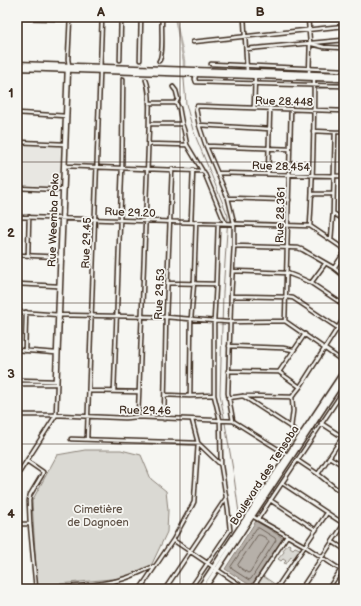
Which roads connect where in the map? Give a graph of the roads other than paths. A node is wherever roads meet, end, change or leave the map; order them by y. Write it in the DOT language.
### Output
graph roads {
  1 [pos="102,17"];
  2 [pos="121,17"];
  3 [pos="141,17"];
  4 [pos="160,17"];
  5 [pos="244,17"];
  6 [pos="308,17"];
  7 [pos="17,18"];
  8 [pos="70,18"];
  9 [pos="344,26"];
  10 [pos="309,30"];
  11 [pos="246,36"];
  12 [pos="344,40"];
  13 [pos="193,42"];
  14 [pos="310,43"];
  15 [pos="344,48"];
  16 [pos="246,49"];
  17 [pos="120,60"];
  18 [pos="140,60"];
  19 [pos="159,61"];
  20 [pos="17,64"];
  21 [pos="211,64"];
  22 [pos="247,65"];
  23 [pos="309,67"];
  24 [pos="17,68"];
  25 [pos="68,68"];
  26 [pos="100,68"];
  27 [pos="344,70"];
  28 [pos="190,72"];
  29 [pos="196,74"];
  30 [pos="247,74"];
  31 [pos="309,74"];
  32 [pos="344,75"];
  33 [pos="254,76"];
  34 [pos="314,78"];
  35 [pos="123,79"];
  36 [pos="344,79"];
  37 [pos="146,80"];
  38 [pos="254,84"];
  39 [pos="314,85"];
  40 [pos="344,86"];
  41 [pos="173,87"];
  42 [pos="149,103"];
  43 [pos="176,103"];
  44 [pos="254,108"];
  45 [pos="270,108"];
  46 [pos="291,109"];
  47 [pos="314,110"];
  48 [pos="344,111"];
  49 [pos="17,114"];
  50 [pos="66,115"];
  51 [pos="149,124"];
  52 [pos="182,124"];
  53 [pos="199,126"];
  54 [pos="270,129"];
  55 [pos="313,131"];
  56 [pos="335,132"];
  57 [pos="344,132"];
  58 [pos="17,142"];
  59 [pos="65,144"];
  60 [pos="149,144"];
  61 [pos="187,145"];
  62 [pos="206,146"];
  63 [pos="270,148"];
  64 [pos="290,149"];
  65 [pos="65,166"];
  66 [pos="97,167"];
  67 [pos="122,168"];
  68 [pos="148,169"];
  69 [pos="172,169"];
  70 [pos="193,170"];
  71 [pos="202,171"];
  72 [pos="217,173"];
  73 [pos="268,174"];
  74 [pos="290,174"];
  75 [pos="313,175"];
  76 [pos="334,176"];
  77 [pos="344,176"];
  78 [pos="17,188"];
  79 [pos="63,190"];
  80 [pos="312,194"];
  81 [pos="333,194"];
  82 [pos="228,198"];
  83 [pos="289,200"];
  84 [pos="333,213"];
  85 [pos="17,217"];
  86 [pos="29,217"];
  87 [pos="62,218"];
  88 [pos="95,219"];
  89 [pos="120,220"];
  90 [pos="344,220"];
  91 [pos="145,221"];
  92 [pos="170,221"];
  93 [pos="191,222"];
  94 [pos="196,222"];
  95 [pos="218,223"];
  96 [pos="225,223"];
  97 [pos="234,223"];
  98 [pos="288,225"];
  99 [pos="310,226"];
  100 [pos="331,240"];
  101 [pos="234,246"];
  102 [pos="287,248"];
  103 [pos="344,249"];
  104 [pos="344,252"];
  105 [pos="17,255"];
  106 [pos="28,256"];
  107 [pos="61,257"];
  108 [pos="325,264"];
  109 [pos="334,268"];
  110 [pos="233,271"];
  111 [pos="287,273"];
  112 [pos="344,276"];
  113 [pos="168,283"];
  114 [pos="194,283"];
  115 [pos="17,284"];
  116 [pos="216,284"];
  117 [pos="311,284"];
  118 [pos="60,286"];
  119 [pos="231,296"];
  120 [pos="286,297"];
  121 [pos="344,305"];
  122 [pos="17,312"];
  123 [pos="26,312"];
  124 [pos="58,314"];
  125 [pos="91,315"];
  126 [pos="117,316"];
  127 [pos="142,317"];
  128 [pos="166,317"];
  129 [pos="344,318"];
  130 [pos="191,319"];
  131 [pos="215,321"];
  132 [pos="285,321"];
  133 [pos="228,322"];
  134 [pos="338,328"];
  135 [pos="305,334"];
  136 [pos="229,346"];
  137 [pos="325,349"];
  138 [pos="17,350"];
  139 [pos="293,350"];
  140 [pos="25,351"];
  141 [pos="57,353"];
  142 [pos="344,362"];
  143 [pos="228,371"];
  144 [pos="344,371"];
  145 [pos="279,372"];
  146 [pos="344,377"];
  147 [pos="17,380"];
  148 [pos="56,382"];
  149 [pos="17,384"];
  150 [pos="300,386"];
  151 [pos="89,390"];
  152 [pos="344,390"];
  153 [pos="114,391"];
  154 [pos="139,392"];
  155 [pos="165,395"];
  156 [pos="214,395"];
  157 [pos="190,396"];
  158 [pos="243,396"];
  159 [pos="292,397"];
  160 [pos="228,398"];
  161 [pos="17,415"];
  162 [pos="56,415"];
  163 [pos="88,416"];
  164 [pos="138,417"];
  165 [pos="164,419"];
  166 [pos="192,420"];
  167 [pos="220,420"];
  168 [pos="233,421"];
  169 [pos="321,423"];
  170 [pos="291,427"];
  171 [pos="344,437"];
  172 [pos="71,439"];
  173 [pos="87,439"];
  174 [pos="198,443"];
  175 [pos="282,452"];
  176 [pos="289,456"];
  177 [pos="329,457"];
  178 [pos="297,460"];
  179 [pos="28,461"];
  180 [pos="221,466"];
  181 [pos="344,466"];
  182 [pos="318,474"];
  183 [pos="17,476"];
  184 [pos="282,484"];
  185 [pos="344,493"];
  186 [pos="227,498"];
  187 [pos="270,500"];
  188 [pos="327,513"];
  189 [pos="251,516"];
  190 [pos="258,519"];
  191 [pos="17,524"];
  192 [pos="30,524"];
  193 [pos="344,524"];
  194 [pos="316,530"];
  195 [pos="287,536"];
  196 [pos="173,540"];
  197 [pos="333,542"];
  198 [pos="305,546"];
  199 [pos="344,549"];
  200 [pos="190,551"];
  201 [pos="322,558"];
  202 [pos="208,564"];
  203 [pos="344,565"];
  204 [pos="155,566"];
  205 [pos="215,569"];
  206 [pos="341,570"];
  207 [pos="110,582"];
  208 [pos="88,585"];
  209 [pos="241,586"];
  210 [pos="33,589"];
  211 [pos="36,589"];
  212 [pos="88,589"];
  213 [pos="121,589"];
  214 [pos="140,589"];
  215 [pos="166,589"];
  216 [pos="190,589"];
  217 [pos="199,589"];
  218 [pos="204,589"];
  219 [pos="239,589"];
  220 [pos="246,589"];
  221 [pos="252,589"];
  222 [pos="276,589"];
  223 [pos="301,589"];
  224 [pos="328,589"];
  1 -- 26 [label="street, Rue 29.45"];
  2 -- 17 [label="street"];
  3 -- 18 [label="street"];
  4 -- 19 [label="street"];
  5 -- 11 [label="street"];
  6 -- 10 [label="street"];
  7 -- 8 [label="street"];
  8 -- 25 [label="street, Rue Weemba Poko"];
  9 -- 10 [label="street"];
  10 -- 11 [label="street"];
  10 -- 14 [label="street"];
  11 -- 13 [label="street"];
  11 -- 16 [label="street"];
  12 -- 14 [label="street"];
  14 -- 15 [label="street"];
  14 -- 16 [label="street"];
  14 -- 23 [label="street"];
  16 -- 22 [label="street"];
  20 -- 25 [label="main road"];
  21 -- 22 [label="street"];
  22 -- 23 [label="street"];
  22 -- 30 [label="street"];
  23 -- 27 [label="street"];
  23 -- 31 [label="street"];
  24 -- 25 [label="main road"];
  25 -- 26 [label="main road"];
  25 -- 50 [label="street, Rue Weemba Poko"];
  26 -- 28 [label="main road"];
  26 -- 66 [label="street, Rue 29.45"];
  28 -- 29 [label="main road"];
  28 -- 30 [label="main road"];
  29 -- 30 [label="main road"];
  29 -- 38 [label="street"];
  30 -- 31 [label="main road"];
  30 -- 33 [label="main road"];
  31 -- 32 [label="main road"];
  31 -- 34 [label="street"];
  33 -- 34 [label="main road"];
  33 -- 38 [label="street"];
  34 -- 36 [label="main road"];
  34 -- 39 [label="street"];
  35 -- 67 [label="street"];
  37 -- 42 [label="street"];
  38 -- 39 [label="street"];
  38 -- 44 [label="street"];
  39 -- 40 [label="street"];
  39 -- 47 [label="street"];
  41 -- 43 [label="street"];
  42 -- 43 [label="street"];
  42 -- 51 [label="street"];
  43 -- 52 [label="street"];
  44 -- 45 [label="street, Rue 28.448"];
  44 -- 53 [label="street, Rue 28.448"];
  45 -- 46 [label="street, Rue 28.448"];
  45 -- 54 [label="street"];
  46 -- 47 [label="street, Rue 28.448"];
  46 -- 64 [label="street, Rue 28.361"];
  47 -- 48 [label="street, Rue 28.448"];
  47 -- 55 [label="street"];
  49 -- 50 [label="street"];
  50 -- 59 [label="street, Rue Weemba Poko"];
  51 -- 52 [label="street"];
  51 -- 60 [label="street"];
  52 -- 61 [label="street"];
  53 -- 54 [label="street"];
  53 -- 62 [label="street"];
  54 -- 63 [label="street"];
  55 -- 56 [label="street"];
  55 -- 75 [label="street"];
  56 -- 57 [label="street"];
  56 -- 76 [label="street"];
  58 -- 59 [label="street"];
  59 -- 65 [label="street, Rue Weemba Poko"];
  59 -- 79 [label="street, Rue Weemba Poko"];
  60 -- 61 [label="street"];
  60 -- 68 [label="street"];
  61 -- 71 [label="street"];
  62 -- 63 [label="street"];
  62 -- 72 [label="street"];
  63 -- 64 [label="street"];
  63 -- 73 [label="street"];
  64 -- 74 [label="street, Rue 28.361"];
  65 -- 66 [label="street"];
  65 -- 79 [label="street, Rue Weemba Poko"];
  66 -- 67 [label="street"];
  66 -- 88 [label="street, Rue 29.45"];
  67 -- 68 [label="street"];
  67 -- 89 [label="street"];
  68 -- 69 [label="street"];
  68 -- 91 [label="street"];
  69 -- 70 [label="street"];
  69 -- 92 [label="street, Rue 29.53"];
  70 -- 71 [label="street"];
  70 -- 93 [label="street"];
  71 -- 96 [label="street"];
  72 -- 73 [label="street, Rue 28.454"];
  72 -- 82 [label="street"];
  73 -- 74 [label="street, Rue 28.454"];
  74 -- 75 [label="street, Rue 28.454"];
  74 -- 83 [label="street, Rue 28.361"];
  75 -- 76 [label="street, Rue 28.454"];
  75 -- 80 [label="street"];
  76 -- 77 [label="street, Rue 28.454"];
  76 -- 81 [label="street"];
  78 -- 79 [label="street"];
  79 -- 87 [label="street, Rue Weemba Poko"];
  80 -- 81 [label="street"];
  80 -- 99 [label="street"];
  81 -- 84 [label="street"];
  82 -- 83 [label="street"];
  82 -- 97 [label="street"];
  83 -- 98 [label="street, Rue 28.361"];
  84 -- 90 [label="street"];
  84 -- 100 [label="street"];
  85 -- 86 [label="street, Rue 29.20"];
  86 -- 87 [label="street, Rue 29.20"];
  86 -- 106 [label="street"];
  87 -- 88 [label="street, Rue 29.20"];
  87 -- 107 [label="street, Rue Weemba Poko"];
  88 -- 89 [label="street, Rue 29.20"];
  88 -- 125 [label="street, Rue 29.45"];
  89 -- 91 [label="street, Rue 29.20"];
  89 -- 126 [label="street"];
  91 -- 92 [label="street, Rue 29.20"];
  91 -- 127 [label="street"];
  92 -- 93 [label="street, Rue 29.20"];
  92 -- 113 [label="street, Rue 29.53"];
  93 -- 94 [label="street, Rue 29.20"];
  94 -- 95 [label="street, Rue 29.20"];
  94 -- 114 [label="street"];
  95 -- 96 [label="street, Rue 29.20"];
  95 -- 116 [label="street"];
  96 -- 97 [label="street"];
  97 -- 98 [label="street"];
  97 -- 101 [label="street"];
  98 -- 99 [label="street"];
  98 -- 102 [label="street, Rue 28.361"];
  99 -- 100 [label="street"];
  100 -- 103 [label="street"];
  101 -- 102 [label="street"];
  101 -- 110 [label="street"];
  102 -- 108 [label="street"];
  102 -- 111 [label="street, Rue 28.361"];
  104 -- 109 [label="street"];
  105 -- 106 [label="street"];
  106 -- 107 [label="street"];
  107 -- 118 [label="street, Rue Weemba Poko"];
  108 -- 109 [label="street"];
  108 -- 117 [label="street"];
  109 -- 112 [label="street"];
  110 -- 111 [label="street"];
  110 -- 119 [label="street"];
  111 -- 117 [label="street"];
  111 -- 120 [label="street, Rue 28.361"];
  113 -- 114 [label="street"];
  113 -- 128 [label="street, Rue 29.53"];
  114 -- 116 [label="street"];
  114 -- 130 [label="street"];
  115 -- 118 [label="street"];
  116 -- 131 [label="street"];
  117 -- 121 [label="street"];
  118 -- 124 [label="street, Rue Weemba Poko"];
  119 -- 120 [label="street"];
  119 -- 133 [label="street"];
  120 -- 132 [label="street, Rue 28.361"];
  120 -- 134 [label="street"];
  122 -- 123 [label="street"];
  123 -- 124 [label="street"];
  123 -- 140 [label="street"];
  124 -- 125 [label="street"];
  124 -- 141 [label="street, Rue Weemba Poko"];
  125 -- 126 [label="street"];
  125 -- 151 [label="street, Rue 29.45"];
  126 -- 127 [label="street"];
  126 -- 153 [label="street"];
  127 -- 128 [label="street"];
  127 -- 154 [label="street"];
  128 -- 130 [label="street"];
  128 -- 155 [label="street, Rue 29.53"];
  129 -- 134 [label="street"];
  130 -- 131 [label="street"];
  130 -- 157 [label="street"];
  131 -- 133 [label="street"];
  131 -- 156 [label="street"];
  132 -- 133 [label="street"];
  132 -- 135 [label="street"];
  133 -- 136 [label="street"];
  134 -- 137 [label="street"];
  135 -- 137 [label="street"];
  135 -- 139 [label="street"];
  136 -- 139 [label="street"];
  136 -- 143 [label="street"];
  137 -- 142 [label="street"];
  137 -- 150 [label="street"];
  138 -- 140 [label="street"];
  139 -- 145 [label="street"];
  140 -- 141 [label="street"];
  141 -- 148 [label="street, Rue Weemba Poko"];
  143 -- 145 [label="street"];
  143 -- 160 [label="street"];
  144 -- 176 [label="main road, Boulevard des Tensoba"];
  145 -- 150 [label="street"];
  146 -- 176 [label="main road, Boulevard des Tensoba"];
  147 -- 148 [label="street"];
  148 -- 149 [label="street"];
  148 -- 162 [label="street, Rue Weemba Poko"];
  150 -- 159 [label="street"];
  151 -- 153 [label="street"];
  151 -- 163 [label="street, Rue 29.45"];
  152 -- 169 [label="street"];
  153 -- 154 [label="street"];
  154 -- 164 [label="street"];
  155 -- 157 [label="street"];
  155 -- 165 [label="street, Rue 29.53"];
  156 -- 157 [label="street"];
  156 -- 167 [label="street"];
  158 -- 159 [label="street"];
  158 -- 160 [label="street"];
  158 -- 170 [label="street"];
  159 -- 170 [label="street"];
  160 -- 168 [label="street"];
  161 -- 162 [label="street, Rue 29.46"];
  162 -- 163 [label="street, Rue 29.46"];
  162 -- 179 [label="street"];
  163 -- 164 [label="street, Rue 29.46"];
  163 -- 173 [label="street, Rue 29.45"];
  164 -- 165 [label="street, Rue 29.46"];
  165 -- 166 [label="street, Rue 29.46"];
  166 -- 167 [label="street, Rue 29.46"];
  166 -- 174 [label="street"];
  167 -- 168 [label="street, Rue 29.46"];
  167 -- 180 [label="street"];
  168 -- 175 [label="street"];
  169 -- 171 [label="street"];
  169 -- 178 [label="street"];
  170 -- 175 [label="street"];
  171 -- 177 [label="street"];
  172 -- 173 [label="street"];
  173 -- 174 [label="street"];
  174 -- 180 [label="street"];
  174 -- 196 [label="street"];
  175 -- 176 [label="street"];
  176 -- 189 [label="main road, Boulevard des Tensoba"];
  176 -- 205 [label="main road, Boulevard des Tensoba"];
  177 -- 181 [label="street"];
  177 -- 182 [label="street"];
  178 -- 182 [label="street"];
  178 -- 184 [label="street"];
  179 -- 183 [label="street"];
  179 -- 192 [label="street"];
  180 -- 186 [label="street"];
  182 -- 185 [label="street"];
  184 -- 187 [label="street"];
  184 -- 188 [label="street"];
  186 -- 200 [label="street"];
  186 -- 202 [label="street"];
  187 -- 190 [label="street"];
  187 -- 194 [label="street"];
  188 -- 193 [label="street"];
  188 -- 194 [label="street"];
  189 -- 190 [label="street"];
  189 -- 205 [label="main road, Boulevard des Tensoba"];
  190 -- 195 [label="street"];
  191 -- 192 [label="street"];
  192 -- 211 [label="street"];
  193 -- 197 [label="street"];
  194 -- 198 [label="street"];
  195 -- 198 [label="street"];
  195 -- 221 [label="street"];
  196 -- 200 [label="street"];
  196 -- 204 [label="street"];
  197 -- 199 [label="street"];
  197 -- 201 [label="street"];
  198 -- 201 [label="street"];
  198 -- 222 [label="street"];
  200 -- 202 [label="street"];
  200 -- 215 [label="street"];
  201 -- 206 [label="street"];
  201 -- 223 [label="street"];
  202 -- 205 [label="street"];
  202 -- 216 [label="street"];
  203 -- 206 [label="street"];
  204 -- 207 [label="street"];
  204 -- 214 [label="street"];
  205 -- 209 [label="street"];
  205 -- 217 [label="main road, Boulevard des Tensoba"];
  205 -- 218 [label="main road, Boulevard des Tensoba"];
  206 -- 224 [label="street"];
  207 -- 208 [label="street"];
  207 -- 213 [label="street"];
  208 -- 211 [label="street"];
  208 -- 212 [label="street"];
  209 -- 219 [label="street"];
  209 -- 220 [label="street"];
  210 -- 211 [label="street"];
}
